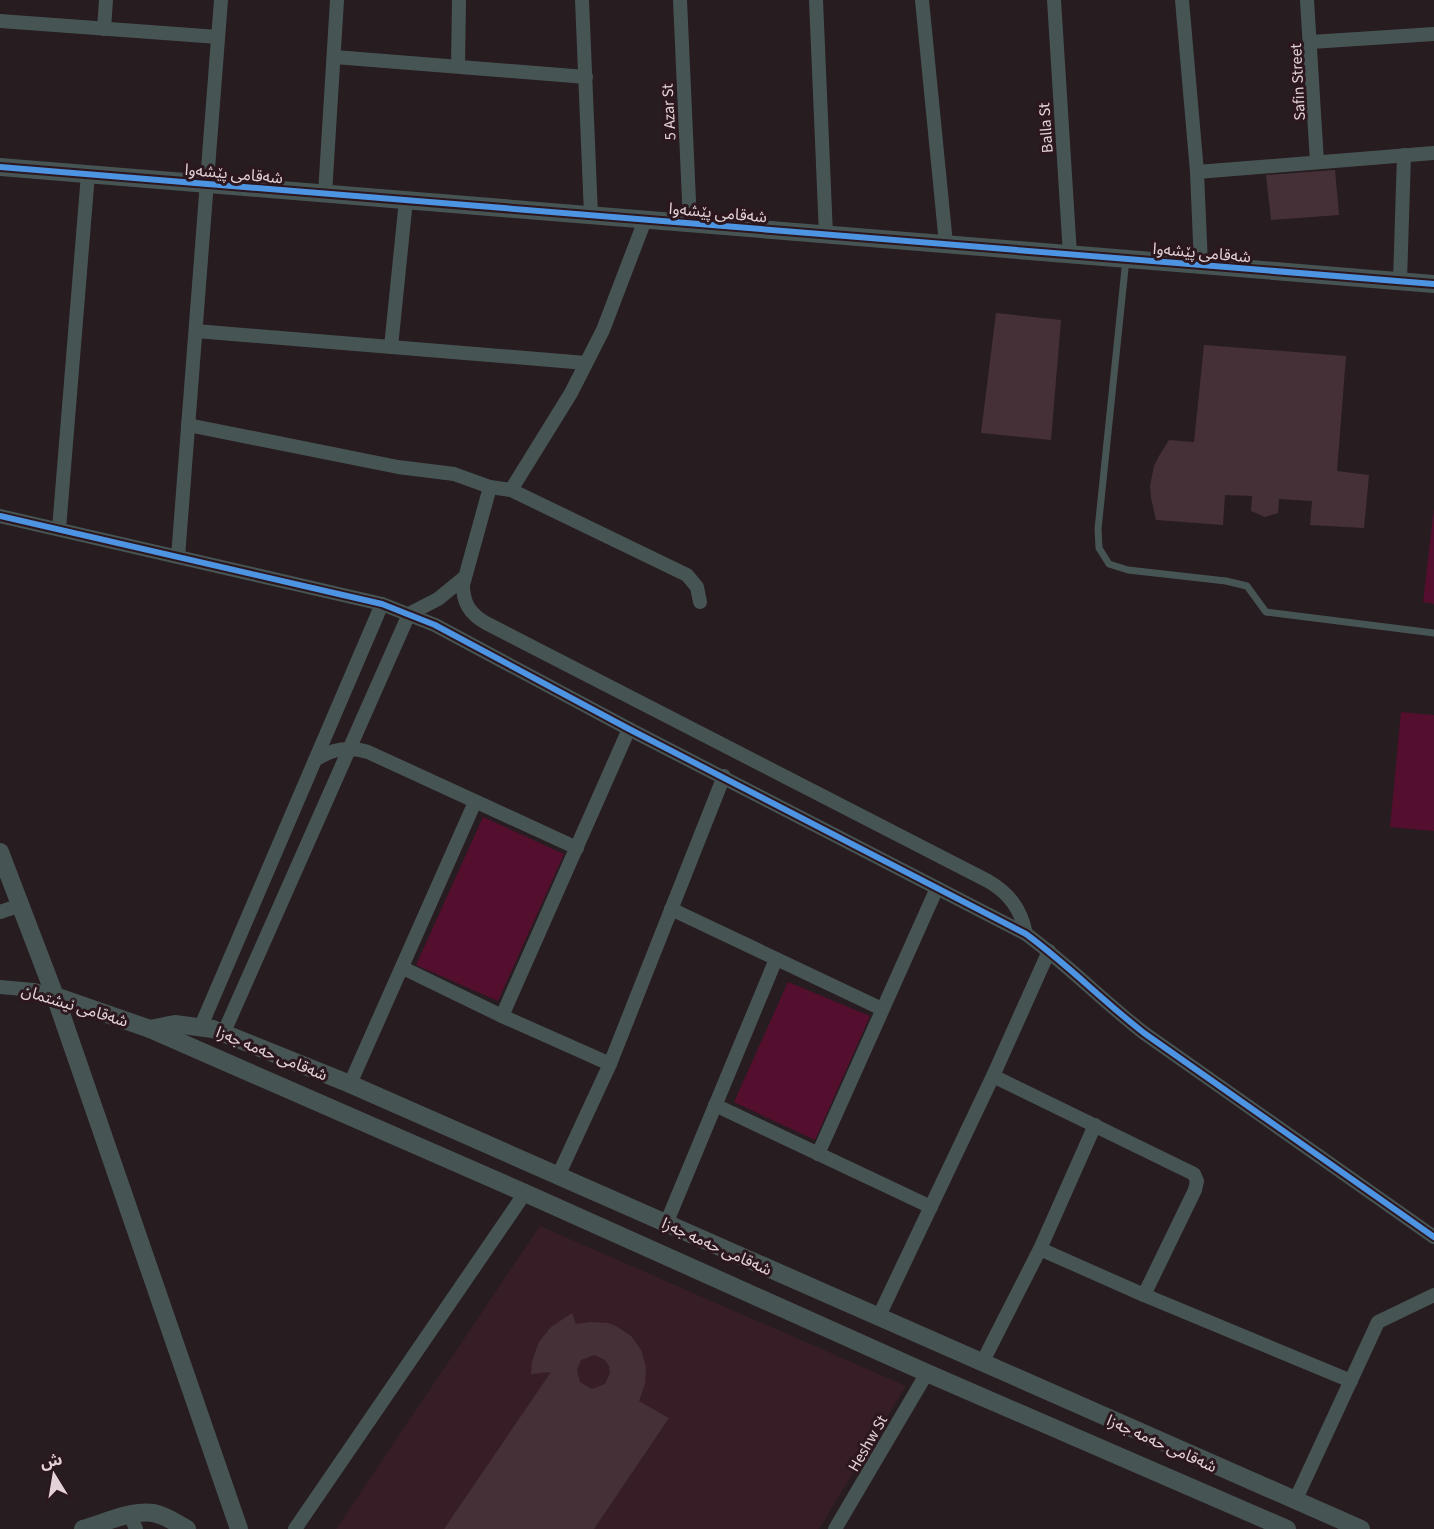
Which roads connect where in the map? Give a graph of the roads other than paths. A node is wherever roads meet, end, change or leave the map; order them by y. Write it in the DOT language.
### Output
graph roads {
  1 [pos="106,0"];
  2 [pos="222,0"];
  3 [pos="337,0"];
  4 [pos="459,0"];
  5 [pos="582,0"];
  6 [pos="680,0"];
  7 [pos="816,0"];
  8 [pos="922,0"];
  9 [pos="1054,0"];
  10 [pos="1182,0"];
  11 [pos="1307,0"];
  12 [pos="0,21"];
  13 [pos="104,29"];
  14 [pos="1434,34"];
  15 [pos="218,37"];
  16 [pos="1311,42"];
  17 [pos="335,57"];
  18 [pos="458,66"];
  19 [pos="586,77"];
  20 [pos="1434,153"];
  21 [pos="1404,155"];
  22 [pos="1317,162"];
  23 [pos="0,167"];
  24 [pos="1197,172"];
  25 [pos="88,174"];
  26 [pos="208,184"];
  27 [pos="325,194"];
  28 [pos="406,200"];
  29 [pos="591,215"];
  30 [pos="645,220"];
  31 [pos="690,224"];
  32 [pos="826,235"];
  33 [pos="946,244"];
  34 [pos="1070,255"];
  35 [pos="1126,259"];
  36 [pos="1201,265"];
  37 [pos="1400,281"];
  38 [pos="1434,284"];
  39 [pos="196,331"];
  40 [pos="391,347"];
  41 [pos="586,363"];
  42 [pos="188,425"];
  43 [pos="490,487"];
  44 [pos="511,490"];
  45 [pos="0,516"];
  46 [pos="59,530"];
  47 [pos="178,557"];
  48 [pos="465,577"];
  49 [pos="700,602"];
  50 [pos="382,604"];
  51 [pos="409,614"];
  52 [pos="1434,633"];
  53 [pos="629,729"];
  54 [pos="351,748"];
  55 [pos="315,760"];
  56 [pos="724,776"];
  57 [pos="475,802"];
  58 [pos="577,848"];
  59 [pos="0,852"];
  60 [pos="937,888"];
  61 [pos="21,905"];
  62 [pos="671,909"];
  63 [pos="0,912"];
  64 [pos="1026,934"];
  65 [pos="1049,951"];
  66 [pos="776,959"];
  67 [pos="403,968"];
  68 [pos="0,987"];
  69 [pos="55,996"];
  70 [pos="882,1009"];
  71 [pos="502,1016"];
  72 [pos="201,1026"];
  73 [pos="150,1029"];
  74 [pos="224,1032"];
  75 [pos="609,1064"];
  76 [pos="993,1076"];
  77 [pos="350,1084"];
  78 [pos="715,1105"];
  79 [pos="1095,1125"];
  80 [pos="818,1154"];
  81 [pos="558,1176"];
  82 [pos="525,1192"];
  83 [pos="932,1207"];
  84 [pos="666,1224"];
  85 [pos="1434,1237"];
  86 [pos="1040,1248"];
  87 [pos="796,1281"];
  88 [pos="1144,1295"];
  89 [pos="1434,1295"];
  90 [pos="853,1306"];
  91 [pos="783,1309"];
  92 [pos="878,1318"];
  93 [pos="840,1334"];
  94 [pos="982,1363"];
  95 [pos="927,1373"];
  96 [pos="1351,1381"];
  97 [pos="1295,1501"];
  98 [pos="133,1522"];
  99 [pos="83,1529"];
  100 [pos="187,1529"];
  101 [pos="239,1529"];
  102 [pos="295,1529"];
  103 [pos="835,1529"];
  104 [pos="1287,1529"];
  105 [pos="1361,1529"];
  1 -- 13 [label="street"];
  2 -- 15 [label="street"];
  3 -- 17 [label="street"];
  4 -- 18 [label="street"];
  5 -- 19 [label="street"];
  6 -- 31 [label="street, 5 Azar St"];
  7 -- 32 [label="street"];
  8 -- 33 [label="street"];
  9 -- 34 [label="street, Balla St"];
  10 -- 24 [label="street"];
  11 -- 16 [label="street, Safin Street"];
  12 -- 13 [label="street"];
  13 -- 15 [label="street"];
  14 -- 16 [label="street"];
  15 -- 26 [label="street"];
  16 -- 22 [label="street, Safin Street"];
  17 -- 18 [label="street"];
  17 -- 27 [label="street"];
  18 -- 19 [label="street"];
  19 -- 29 [label="street"];
  20 -- 21 [label="street"];
  21 -- 22 [label="street"];
  21 -- 37 [label="street"];
  22 -- 24 [label="street"];
  23 -- 25 [label="street, شەقامی پێشەوا"];
  24 -- 36 [label="street"];
  25 -- 26 [label="street, شەقامی پێشەوا"];
  25 -- 46 [label="street"];
  26 -- 27 [label="street, شەقامی پێشەوا"];
  26 -- 39 [label="street"];
  27 -- 28 [label="street, شەقامی پێشەوا"];
  28 -- 29 [label="street, شەقامی پێشەوا"];
  28 -- 40 [label="street"];
  29 -- 30 [label="street, شەقامی پێشەوا"];
  30 -- 31 [label="street, شەقامی پێشەوا"];
  30 -- 41 [label="street"];
  31 -- 32 [label="street, شەقامی پێشەوا"];
  32 -- 33 [label="street, شەقامی پێشەوا"];
  33 -- 34 [label="street, شەقامی پێشەوا"];
  34 -- 35 [label="street, شەقامی پێشەوا"];
  35 -- 36 [label="street, شەقامی پێشەوا"];
  35 -- 52 [label="lane"];
  36 -- 37 [label="street, شەقامی پێشەوا"];
  37 -- 38 [label="street, شەقامی پێشەوا"];
  39 -- 40 [label="street"];
  39 -- 42 [label="street"];
  40 -- 41 [label="street"];
  41 -- 44 [label="street"];
  42 -- 43 [label="street"];
  42 -- 47 [label="street"];
  43 -- 44 [label="street"];
  43 -- 48 [label="street"];
  44 -- 49 [label="street"];
  45 -- 46 [label="street"];
  46 -- 47 [label="street"];
  47 -- 50 [label="street"];
  48 -- 51 [label="street"];
  48 -- 64 [label="street"];
  50 -- 51 [label="street"];
  50 -- 55 [label="street"];
  51 -- 53 [label="street"];
  51 -- 54 [label="street"];
  53 -- 56 [label="street"];
  53 -- 58 [label="street"];
  54 -- 55 [label="street"];
  54 -- 57 [label="street"];
  54 -- 74 [label="street"];
  55 -- 72 [label="street"];
  56 -- 60 [label="street"];
  56 -- 62 [label="street"];
  57 -- 58 [label="street"];
  57 -- 67 [label="street"];
  58 -- 71 [label="street"];
  59 -- 61 [label="street"];
  60 -- 64 [label="street"];
  60 -- 70 [label="street"];
  61 -- 63 [label="street"];
  61 -- 69 [label="street"];
  62 -- 66 [label="street"];
  62 -- 75 [label="street"];
  64 -- 65 [label="street"];
  65 -- 76 [label="street"];
  65 -- 85 [label="street"];
  66 -- 70 [label="street"];
  66 -- 78 [label="street"];
  67 -- 71 [label="street"];
  67 -- 77 [label="street"];
  68 -- 69 [label="street, شەقامی نیشتمان"];
  69 -- 73 [label="street, شەقامی نیشتمان"];
  69 -- 101 [label="street"];
  70 -- 80 [label="street"];
  71 -- 75 [label="street"];
  72 -- 73 [label="street, شەقامی حەمە جەزا"];
  72 -- 74 [label="street, شەقامی حەمە جەزا"];
  73 -- 82 [label="street, شەقامی حەمە جەزا"];
  74 -- 77 [label="street, شەقامی حەمە جەزا"];
  75 -- 81 [label="street"];
  76 -- 79 [label="street"];
  76 -- 83 [label="street"];
  77 -- 81 [label="street, شەقامی حەمە جەزا"];
  78 -- 80 [label="street"];
  78 -- 84 [label="street"];
  79 -- 86 [label="street"];
  79 -- 88 [label="street"];
  80 -- 83 [label="street"];
  81 -- 84 [label="street, شەقامی حەمە جەزا"];
  82 -- 91 [label="street, شەقامی حەمە جەزا"];
  82 -- 102 [label="street"];
  83 -- 92 [label="street"];
  84 -- 87 [label="street, شەقامی حەمە جەزا"];
  86 -- 88 [label="street"];
  86 -- 94 [label="street"];
  87 -- 90 [label="street, شەقامی حەمە جەزا"];
  87 -- 91 [label="street"];
  88 -- 96 [label="street"];
  89 -- 96 [label="street"];
  90 -- 92 [label="street, شەقامی حەمە جەزا"];
  90 -- 93 [label="street"];
  91 -- 93 [label="street, شەقامی حەمە جەزا"];
  92 -- 94 [label="street, شەقامی حەمە جەزا"];
  93 -- 95 [label="street, شەقامی حەمە جەزا"];
  94 -- 97 [label="street, شەقامی حەمە جەزا"];
  95 -- 103 [label="street, Heshw St"];
  95 -- 104 [label="street, شەقامی حەمە جەزا"];
  96 -- 97 [label="street"];
  97 -- 105 [label="street, شەقامی حەمە جەزا"];
  98 -- 99 [label="street"];
  98 -- 100 [label="street"];
}
